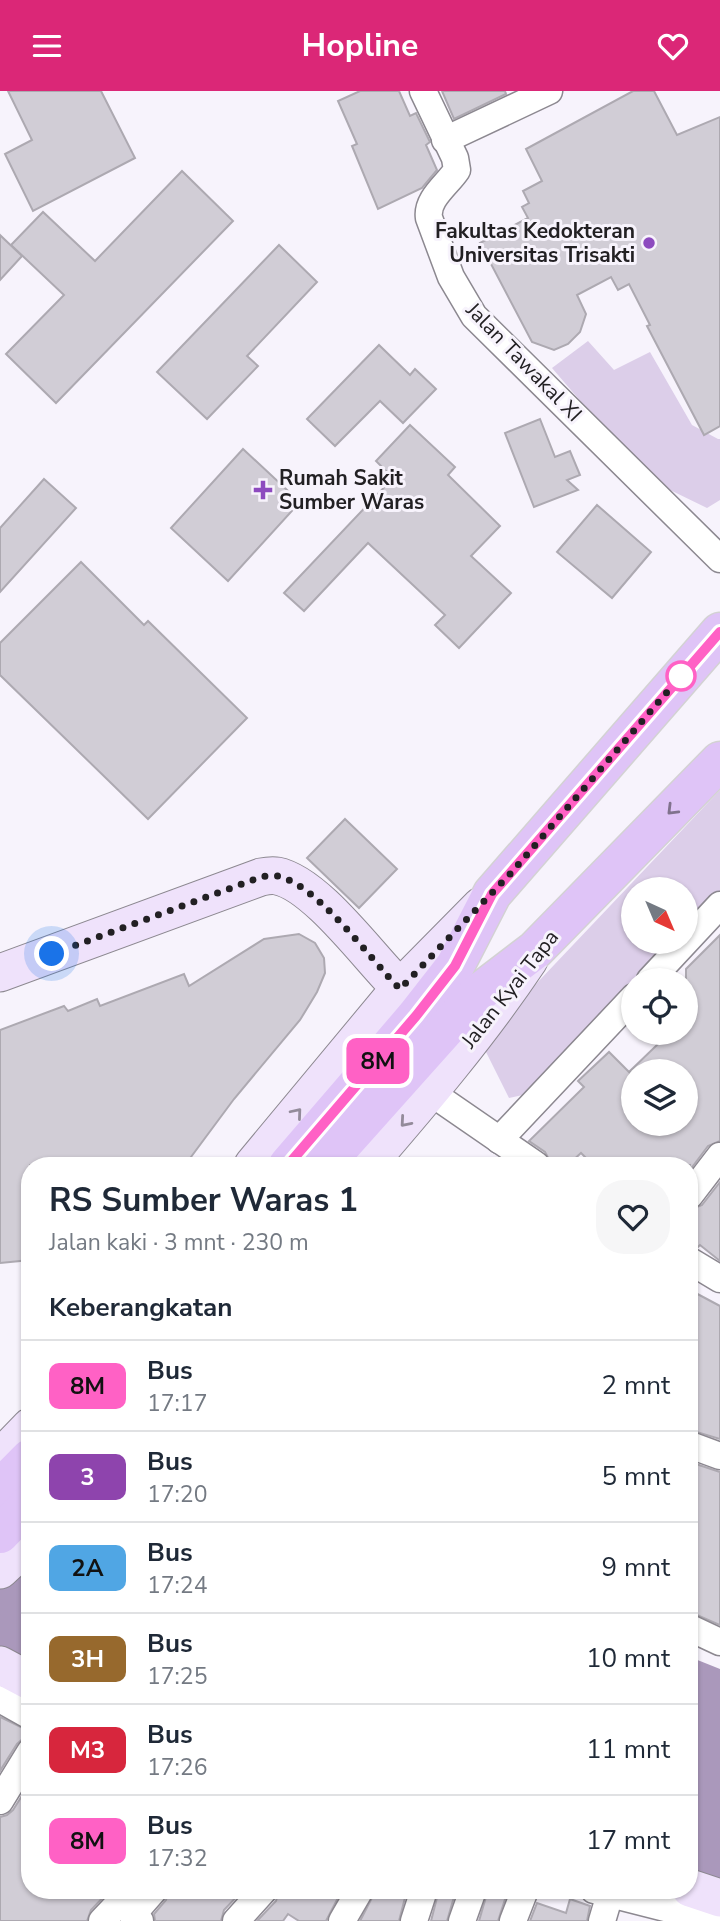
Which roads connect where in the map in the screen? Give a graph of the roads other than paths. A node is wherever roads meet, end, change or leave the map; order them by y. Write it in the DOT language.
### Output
graph roads {
  1 [pos="423,91"];
  2 [pos="549,91"];
  3 [pos="444,139"];
  4 [pos="720,559"];
  5 [pos="720,632"];
  6 [pos="720,761"];
  7 [pos="720,905"];
  8 [pos="535,950"];
  9 [pos="661,968"];
  10 [pos="0,973"];
  11 [pos="621,1011"];
  12 [pos="418,1013"];
  13 [pos="430,1093"];
  14 [pos="499,1140"];
  15 [pos="720,1156"];
  16 [pos="262,1157"];
  17 [pos="295,1157"];
  18 [pos="329,1157"];
  19 [pos="374,1157"];
  20 [pos="524,1157"];
  21 [pos="698,1185"];
  22 [pos="698,1266"];
  23 [pos="720,1279"];
  24 [pos="15,1443"];
  25 [pos="698,1448"];
  26 [pos="720,1456"];
  27 [pos="0,1488"];
  28 [pos="21,1512"];
  29 [pos="0,1534"];
  30 [pos="21,1550"];
  31 [pos="0,1570"];
  32 [pos="698,1632"];
  33 [pos="720,1642"];
  34 [pos="0,1665"];
  35 [pos="0,1675"];
  36 [pos="21,1676"];
  37 [pos="21,1687"];
  38 [pos="0,1699"];
  39 [pos="21,1711"];
  40 [pos="21,1767"];
  41 [pos="0,1801"];
  42 [pos="720,1898"];
  43 [pos="148,1899"];
  44 [pos="256,1899"];
  45 [pos="355,1899"];
  46 [pos="422,1899"];
  47 [pos="470,1899"];
  48 [pos="522,1899"];
  49 [pos="602,1899"];
  50 [pos="640,1899"];
  51 [pos="683,1907"];
  52 [pos="136,1917"];
  53 [pos="102,1921"];
  54 [pos="236,1921"];
  55 [pos="342,1921"];
  56 [pos="414,1921"];
  57 [pos="462,1921"];
  58 [pos="513,1921"];
  59 [pos="602,1921"];
  60 [pos="708,1921"];
  1 -- 3 [label="street, Jalan Tawakal XI"];
  2 -- 3 [label="street"];
  3 -- 4 [label="street, Jalan Tawakal XI"];
  5 -- 12 [label="main road"];
  6 -- 8 [label="main road, Jalan Kyai Tapa, one-way"];
  7 -- 9 [label="street"];
  8 -- 12 [label="main road"];
  8 -- 13 [label="main road, Jalan Kyai Tapa"];
  10 -- 12 [label="main road"];
  11 -- 14 [label="street"];
  16 -- 12 [label="main road, one-way"];
  12 -- 17 [label="main road"];
  12 -- 18 [label="main road"];
  13 -- 14 [label="street"];
  13 -- 19 [label="main road, Jalan Kyai Tapa, one-way"];
  14 -- 20 [label="street"];
  15 -- 21 [label="street"];
  22 -- 23 [label="street"];
  24 -- 27 [label="main road"];
  25 -- 26 [label="street"];
  28 -- 29 [label="main road"];
  30 -- 31 [label="main road"];
  32 -- 33 [label="street"];
  34 -- 36 [label="main road"];
  35 -- 37 [label="main road"];
  38 -- 39 [label="street"];
  40 -- 41 [label="street"];
  42 -- 51 [label="main road"];
  43 -- 52 [label="street"];
  44 -- 54 [label="street"];
  45 -- 55 [label="street"];
  46 -- 56 [label="street"];
  47 -- 57 [label="street"];
  48 -- 58 [label="street"];
  49 -- 59 [label="street"];
  50 -- 51 [label="street"];
  51 -- 60 [label="street"];
  52 -- 53 [label="street"];
}
